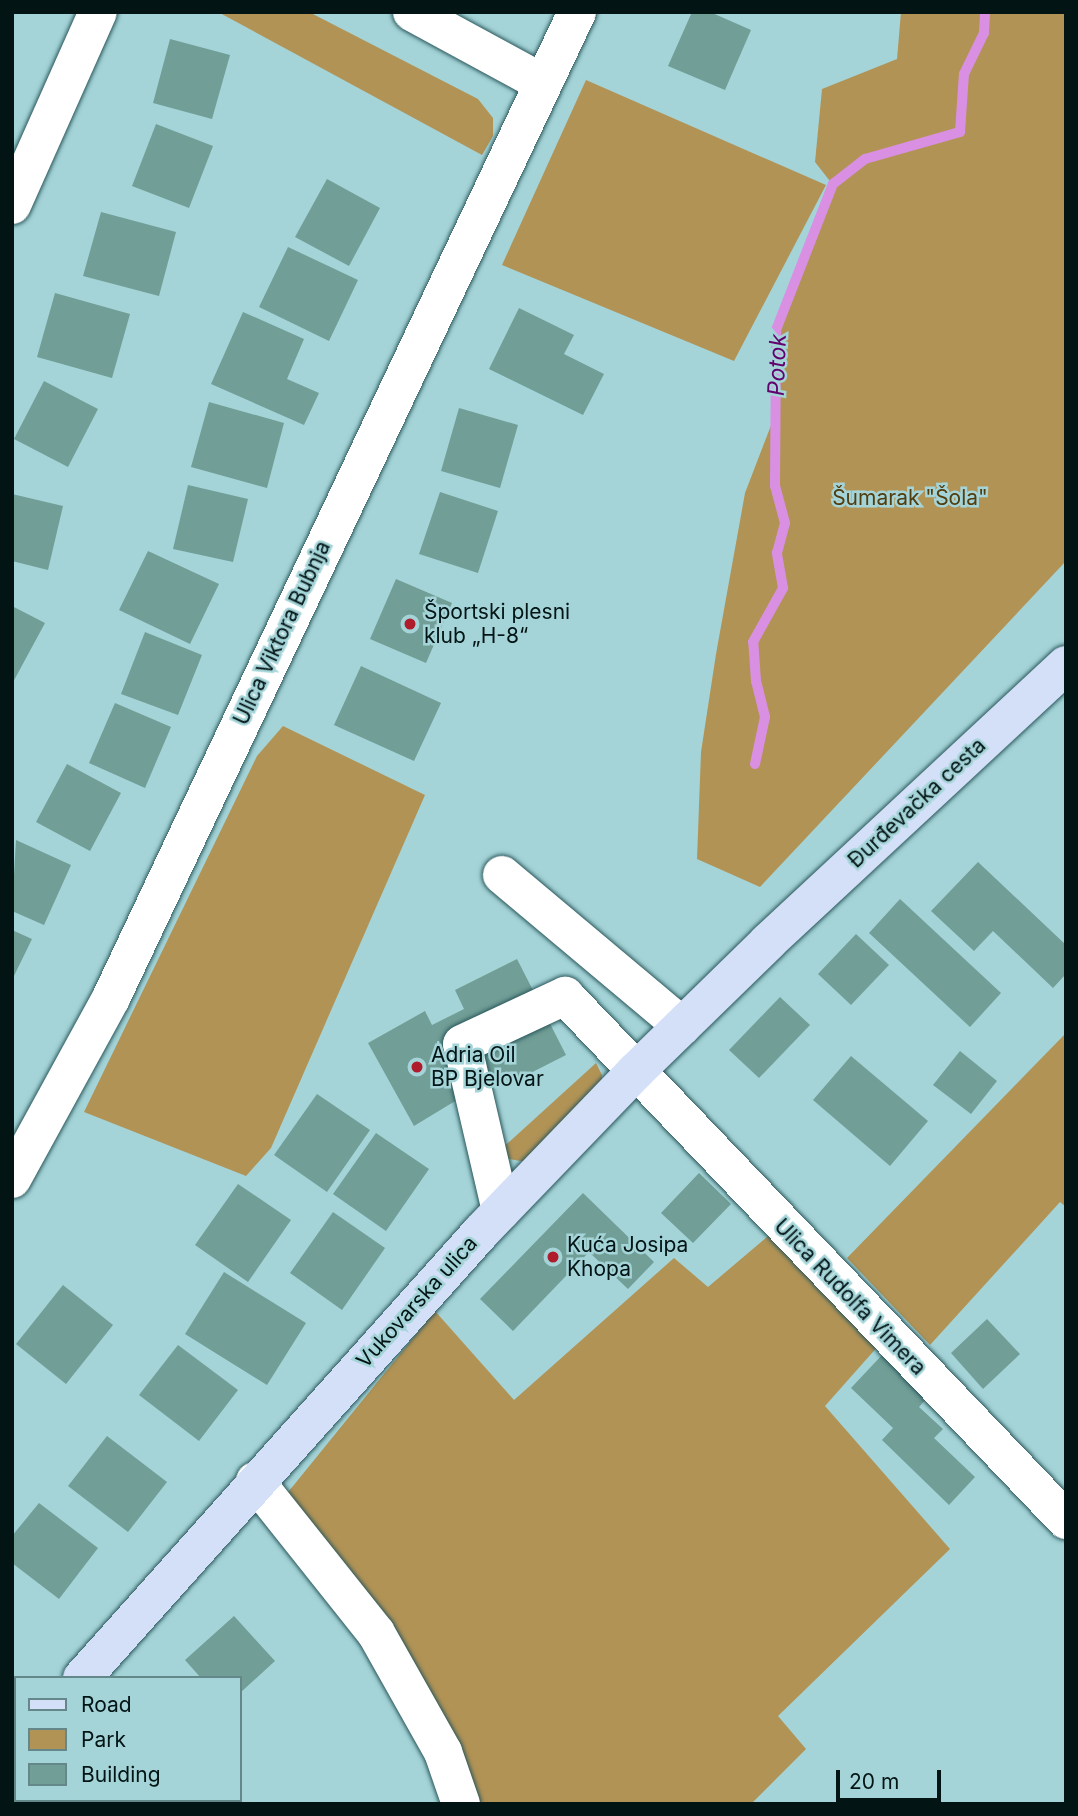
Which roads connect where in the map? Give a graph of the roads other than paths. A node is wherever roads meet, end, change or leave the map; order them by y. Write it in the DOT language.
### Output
graph roads {
  1 [pos="98,12"];
  2 [pos="412,12"];
  3 [pos="577,12"];
  4 [pos="541,82"];
  5 [pos="12,205"];
  6 [pos="1066,665"];
  7 [pos="502,875"];
  8 [pos="768,942"];
  9 [pos="681,1026"];
  10 [pos="635,1072"];
  11 [pos="12,1179"];
  12 [pos="501,1211"];
  13 [pos="255,1481"];
  14 [pos="1066,1520"];
  15 [pos="84,1676"];
  16 [pos="461,1804"];
  1 -- 5 [label="street"];
  2 -- 4 [label="street"];
  3 -- 4 [label="street, Ulica Viktora Bubnja"];
  4 -- 11 [label="street, Ulica Viktora Bubnja"];
  6 -- 8 [label="main road, Đurđevačka cesta"];
  7 -- 9 [label="street"];
  8 -- 9 [label="main road, Vukovarska ulica"];
  9 -- 10 [label="main road, Vukovarska ulica"];
  10 -- 12 [label="main road, Vukovarska ulica"];
  10 -- 12 [label="street, Ulica Rudolfa Vimera"];
  10 -- 14 [label="street, Ulica Rudolfa Vimera"];
  12 -- 13 [label="main road, Vukovarska ulica"];
  13 -- 15 [label="main road, Vukovarska ulica"];
  13 -- 16 [label="street"];
}
